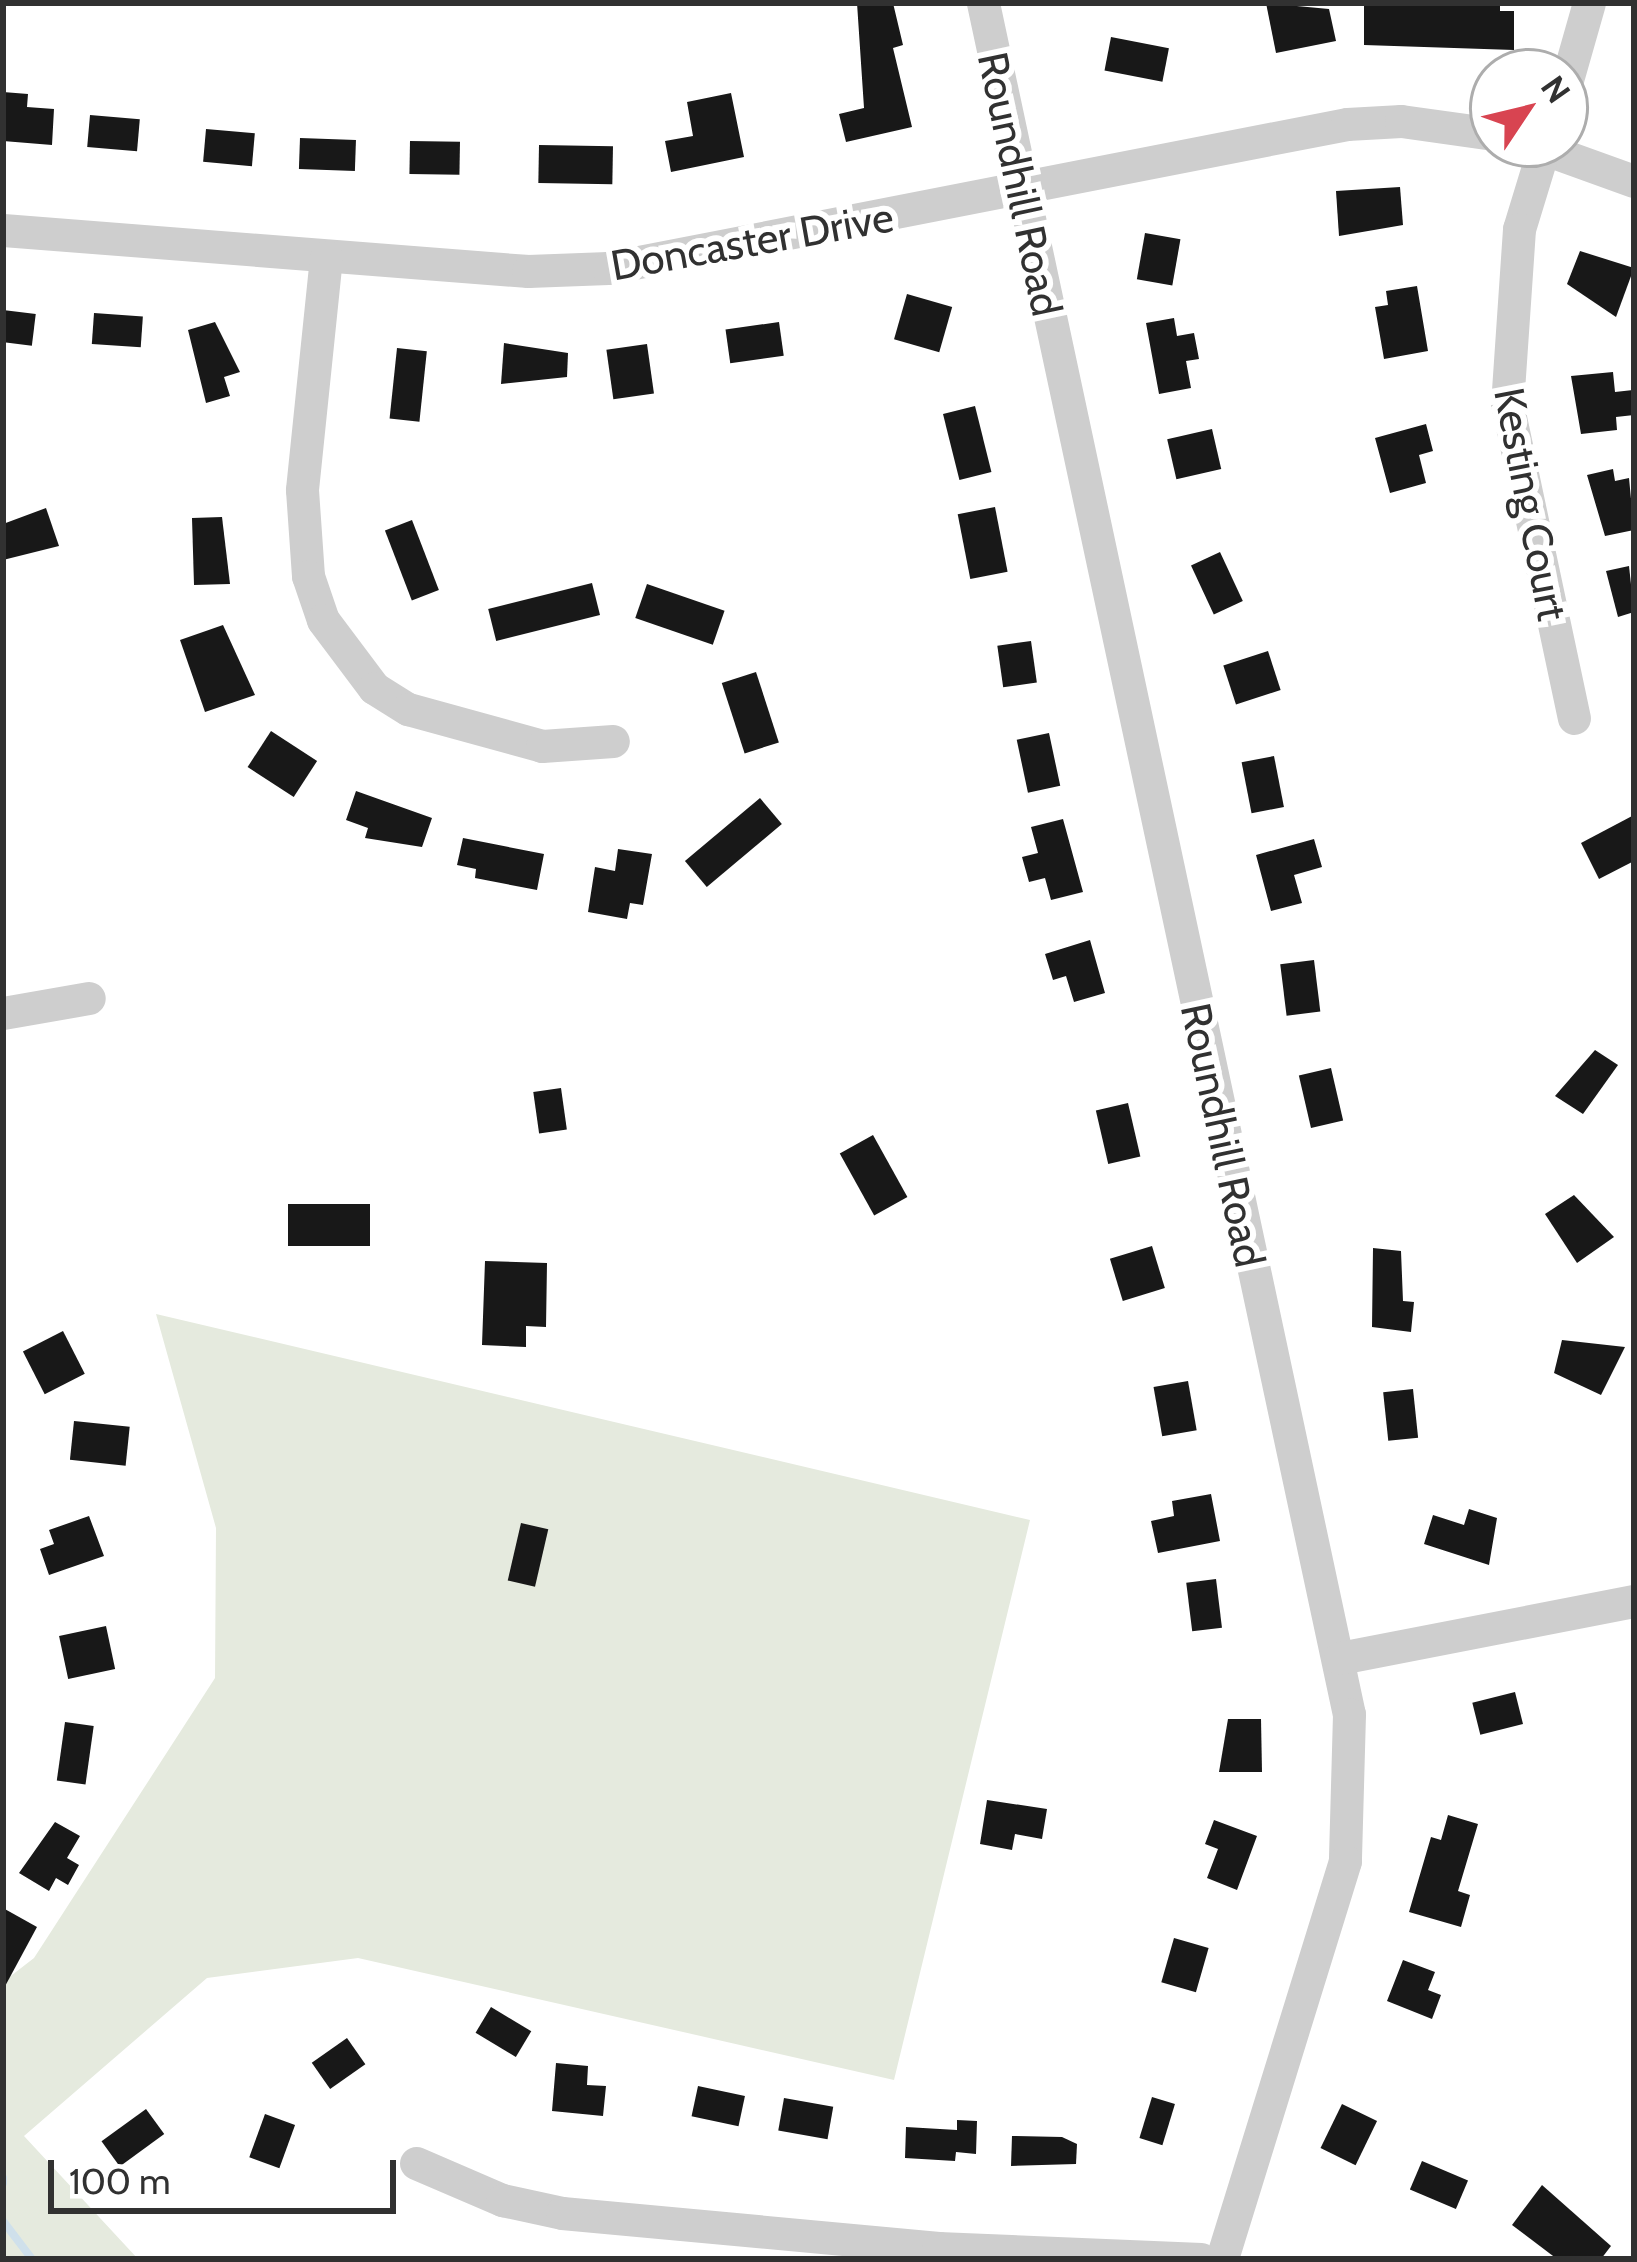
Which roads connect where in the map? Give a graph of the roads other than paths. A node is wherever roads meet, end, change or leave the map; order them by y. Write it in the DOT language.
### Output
graph roads {
  1 [pos="982,3"];
  2 [pos="1588,3"];
  3 [pos="1576,48"];
  4 [pos="1469,131"];
  5 [pos="1589,164"];
  6 [pos="1535,168"];
  7 [pos="1634,182"];
  8 [pos="1021,191"];
  9 [pos="3,230"];
  10 [pos="326,257"];
  11 [pos="1574,718"];
  12 [pos="613,741"];
  13 [pos="88,998"];
  14 [pos="3,1012"];
  15 [pos="1634,1601"];
  16 [pos="1340,1658"];
  17 [pos="416,2162"];
  18 [pos="1201,2259"];
  19 [pos="1222,2259"];
  1 -- 8 [label="street, Roundhill Road"];
  2 -- 3 [label="street"];
  4 -- 8 [label="street, Doncaster Drive"];
  5 -- 7 [label="street"];
  6 -- 11 [label="street, Kesting Court"];
  8 -- 10 [label="street, Doncaster Drive"];
  8 -- 16 [label="street, Roundhill Road"];
  9 -- 10 [label="street, Doncaster Drive"];
  10 -- 12 [label="street"];
  13 -- 14 [label="street"];
  15 -- 16 [label="street"];
  16 -- 19 [label="street, Roundhill Road"];
  17 -- 18 [label="street"];
}
